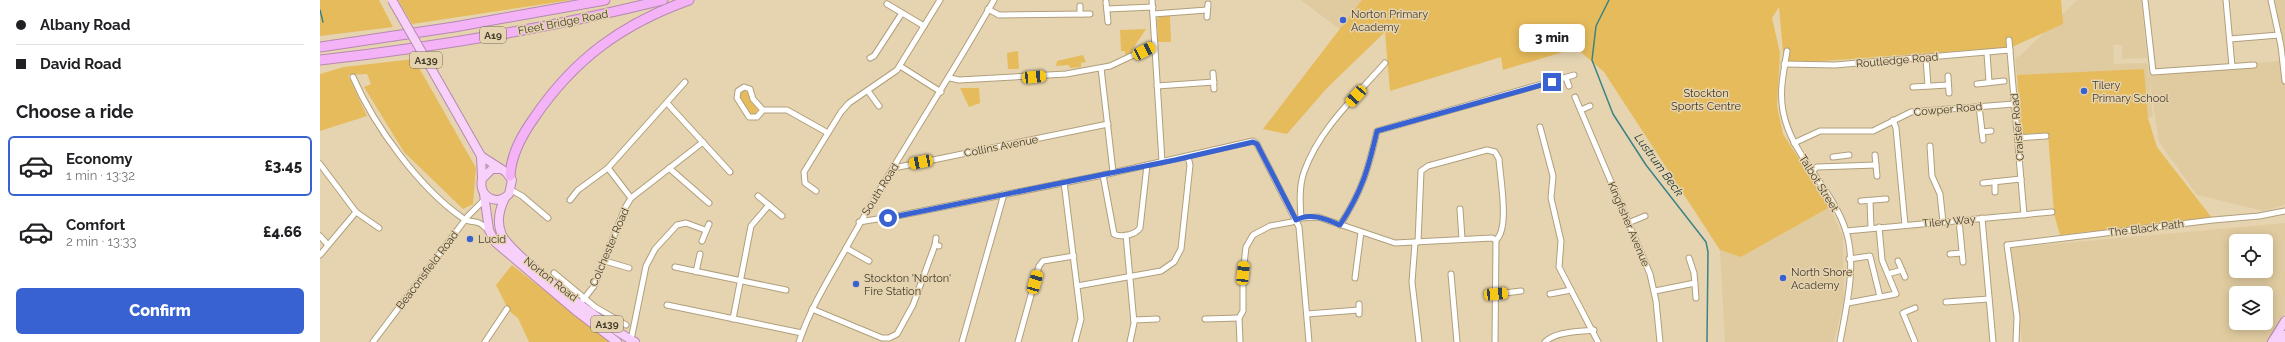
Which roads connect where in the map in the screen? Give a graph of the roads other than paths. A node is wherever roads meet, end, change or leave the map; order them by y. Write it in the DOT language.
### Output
graph roads {
  1 [pos="392,0"];
  2 [pos="605,0"];
  3 [pos="663,0"];
  4 [pos="689,0"];
  5 [pos="940,0"];
  6 [pos="994,0"];
  7 [pos="1152,0"];
  8 [pos="2145,0"];
  9 [pos="2226,0"];
  10 [pos="2271,0"];
  11 [pos="1106,2"];
  12 [pos="887,4"];
  13 [pos="1080,6"];
  14 [pos="1152,7"];
  15 [pos="1107,9"];
  16 [pos="988,10"];
  17 [pos="902,13"];
  18 [pos="1080,14"];
  19 [pos="1090,14"];
  20 [pos="1153,14"];
  21 [pos="1208,17"];
  22 [pos="1108,22"];
  23 [pos="924,26"];
  24 [pos="2279,35"];
  25 [pos="2230,39"];
  26 [pos="2009,40"];
  27 [pos="1155,45"];
  28 [pos="320,46"];
  29 [pos="1788,50"];
  30 [pos="2010,50"];
  31 [pos="1987,53"];
  32 [pos="870,58"];
  33 [pos="1926,58"];
  34 [pos="320,60"];
  35 [pos="1385,63"];
  36 [pos="1784,64"];
  37 [pos="2254,65"];
  38 [pos="900,66"];
  39 [pos="2232,66"];
  40 [pos="2284,66"];
  41 [pos="1101,68"];
  42 [pos="1213,72"];
  43 [pos="1574,75"];
  44 [pos="1948,76"];
  45 [pos="353,78"];
  46 [pos="950,78"];
  47 [pos="1566,78"];
  48 [pos="2004,81"];
  49 [pos="2285,81"];
  50 [pos="685,82"];
  51 [pos="1214,82"];
  52 [pos="1989,82"];
  53 [pos="1948,84"];
  54 [pos="1977,84"];
  55 [pos="1157,86"];
  56 [pos="1569,86"];
  57 [pos="1928,86"];
  58 [pos="1913,87"];
  59 [pos="1214,89"];
  60 [pos="868,90"];
  61 [pos="941,92"];
  62 [pos="1949,93"];
  63 [pos="1575,97"];
  64 [pos="666,103"];
  65 [pos="2014,104"];
  66 [pos="879,106"];
  67 [pos="1590,106"];
  68 [pos="1979,106"];
  69 [pos="763,110"];
  70 [pos="1581,110"];
  71 [pos="1893,120"];
  72 [pos="1108,124"];
  73 [pos="1540,126"];
  74 [pos="1991,131"];
  75 [pos="1982,132"];
  76 [pos="828,133"];
  77 [pos="2046,136"];
  78 [pos="2018,138"];
  79 [pos="1983,140"];
  80 [pos="703,142"];
  81 [pos="1794,143"];
  82 [pos="1930,146"];
  83 [pos="1849,155"];
  84 [pos="1875,155"];
  85 [pos="481,156"];
  86 [pos="1841,156"];
  87 [pos="1188,157"];
  88 [pos="1834,157"];
  89 [pos="1162,162"];
  90 [pos="320,164"];
  91 [pos="1147,165"];
  92 [pos="1876,165"];
  93 [pos="1841,167"];
  94 [pos="608,168"];
  95 [pos="670,168"];
  96 [pos="894,168"];
  97 [pos="502,170"];
  98 [pos="1812,171"];
  99 [pos="730,172"];
  100 [pos="1113,172"];
  101 [pos="1103,174"];
  102 [pos="510,176"];
  103 [pos="1877,176"];
  104 [pos="482,179"];
  105 [pos="2021,179"];
  106 [pos="1064,182"];
  107 [pos="1995,182"];
  108 [pos="1983,183"];
  109 [pos="511,190"];
  110 [pos="816,191"];
  111 [pos="1996,192"];
  112 [pos="1004,194"];
  113 [pos="571,196"];
  114 [pos="758,196"];
  115 [pos="484,197"];
  116 [pos="505,198"];
  117 [pos="631,198"];
  118 [pos="1886,199"];
  119 [pos="1870,200"];
  120 [pos="1861,201"];
  121 [pos="708,203"];
  122 [pos="769,205"];
  123 [pos="1460,209"];
  124 [pos="2285,211"];
  125 [pos="356,212"];
  126 [pos="2052,212"];
  127 [pos="2024,215"];
  128 [pos="782,216"];
  129 [pos="1645,216"];
  130 [pos="548,218"];
  131 [pos="1982,218"];
  132 [pos="1299,219"];
  133 [pos="465,220"];
  134 [pos="1959,220"];
  135 [pos="859,222"];
  136 [pos="1943,222"];
  137 [pos="1628,223"];
  138 [pos="709,224"];
  139 [pos="1340,225"];
  140 [pos="1905,225"];
  141 [pos="379,228"];
  142 [pos="1871,228"];
  143 [pos="1879,228"];
  144 [pos="489,230"];
  145 [pos="705,230"];
  146 [pos="1846,230"];
  147 [pos="1361,232"];
  148 [pos="1126,235"];
  149 [pos="320,236"];
  150 [pos="936,238"];
  151 [pos="1462,239"];
  152 [pos="1496,240"];
  153 [pos="702,241"];
  154 [pos="1417,242"];
  155 [pos="328,245"];
  156 [pos="846,248"];
  157 [pos="1962,252"];
  158 [pos="320,254"];
  159 [pos="700,254"];
  160 [pos="1950,254"];
  161 [pos="1074,256"];
  162 [pos="1689,258"];
  163 [pos="1849,259"];
  164 [pos="605,261"];
  165 [pos="869,261"];
  166 [pos="1898,261"];
  167 [pos="1963,262"];
  168 [pos="675,267"];
  169 [pos="629,268"];
  170 [pos="1902,270"];
  171 [pos="696,272"];
  172 [pos="554,273"];
  173 [pos="1451,274"];
  174 [pos="1888,274"];
  175 [pos="1129,277"];
  176 [pos="1905,277"];
  177 [pos="1355,278"];
  178 [pos="740,281"];
  179 [pos="1695,282"];
  180 [pos="1077,286"];
  181 [pos="786,290"];
  182 [pos="1571,290"];
  183 [pos="1521,291"];
  184 [pos="1655,291"];
  185 [pos="1496,294"];
  186 [pos="1550,294"];
  187 [pos="1880,297"];
  188 [pos="1696,298"];
  189 [pos="1989,299"];
  190 [pos="583,301"];
  191 [pos="1946,302"];
  192 [pos="1848,303"];
  193 [pos="667,305"];
  194 [pos="1915,308"];
  195 [pos="507,309"];
  196 [pos="812,309"];
  197 [pos="1359,309"];
  198 [pos="575,310"];
  199 [pos="1307,314"];
  200 [pos="1239,318"];
  201 [pos="733,319"];
  202 [pos="1157,319"];
  203 [pos="1205,319"];
  204 [pos="1134,320"];
  205 [pos="2285,322"];
  206 [pos="626,325"];
  207 [pos="1594,330"];
  208 [pos="802,333"];
  209 [pos="2285,335"];
  210 [pos="633,341"];
  211 [pos="373,342"];
  212 [pos="485,342"];
  213 [pos="617,342"];
  214 [pos="799,342"];
  215 [pos="962,342"];
  216 [pos="1018,342"];
  217 [pos="1075,342"];
  218 [pos="1130,342"];
  219 [pos="1240,342"];
  220 [pos="1309,342"];
  221 [pos="1419,342"];
  222 [pos="1457,342"];
  223 [pos="1495,342"];
  224 [pos="1545,342"];
  225 [pos="1598,342"];
  226 [pos="1660,342"];
  227 [pos="1840,342"];
  228 [pos="1915,342"];
  229 [pos="1992,342"];
  230 [pos="2016,342"];
  231 [pos="2272,342"];
  232 [pos="2280,342"];
  1 -- 85 [label="main road, A139, bridge"];
  2 -- 28 [label="highway, Fleet Bridge Road / A19"];
  3 -- 34 [label="highway, Fleet Bridge Road / A19"];
  4 -- 102 [label="highway"];
  5 -- 23 [label="street"];
  6 -- 16 [label="street, South Road"];
  7 -- 14 [label="street"];
  8 -- 39 [label="street"];
  9 -- 25 [label="street"];
  10 -- 24 [label="street"];
  11 -- 15 [label="street"];
  12 -- 17 [label="street"];
  13 -- 18 [label="street"];
  14 -- 15 [label="street"];
  14 -- 20 [label="street"];
  15 -- 22 [label="street"];
  16 -- 18 [label="street"];
  16 -- 46 [label="street, South Road"];
  17 -- 23 [label="street"];
  17 -- 32 [label="street"];
  18 -- 19 [label="street"];
  20 -- 21 [label="street"];
  20 -- 27 [label="street"];
  23 -- 38 [label="street"];
  24 -- 25 [label="street"];
  24 -- 40 [label="street"];
  25 -- 39 [label="street"];
  26 -- 30 [label="street, Craister Road"];
  27 -- 41 [label="street"];
  27 -- 55 [label="street"];
  29 -- 36 [label="street, Talbot Street"];
  30 -- 31 [label="street, Routledge Road"];
  30 -- 65 [label="street, Craister Road"];
  31 -- 33 [label="street, Routledge Road"];
  31 -- 52 [label="street"];
  33 -- 36 [label="street, Routledge Road"];
  33 -- 57 [label="street"];
  35 -- 132 [label="street"];
  36 -- 81 [label="street, Talbot Street"];
  37 -- 39 [label="street"];
  38 -- 60 [label="street"];
  38 -- 61 [label="street"];
  40 -- 49 [label="street"];
  41 -- 46 [label="street"];
  41 -- 72 [label="street"];
  42 -- 51 [label="street"];
  43 -- 47 [label="street"];
  44 -- 53 [label="street"];
  45 -- 133 [label="street"];
  46 -- 61 [label="street, South Road"];
  47 -- 56 [label="street"];
  47 -- 139 [label="street"];
  48 -- 52 [label="street"];
  50 -- 64 [label="street"];
  51 -- 55 [label="street"];
  51 -- 59 [label="street"];
  52 -- 54 [label="street"];
  53 -- 57 [label="street"];
  53 -- 62 [label="street"];
  55 -- 89 [label="street"];
  57 -- 58 [label="street"];
  60 -- 66 [label="street"];
  60 -- 76 [label="street"];
  61 -- 96 [label="street, South Road"];
  63 -- 70 [label="street, Kingfisher Avenue"];
  64 -- 80 [label="street"];
  64 -- 94 [label="street"];
  65 -- 68 [label="street, Cowper Road"];
  65 -- 78 [label="street, Craister Road"];
  67 -- 70 [label="street"];
  68 -- 71 [label="street, Cowper Road"];
  68 -- 75 [label="street"];
  69 -- 69 [label="street"];
  69 -- 76 [label="street"];
  70 -- 137 [label="street, Kingfisher Avenue"];
  71 -- 81 [label="street, Cowper Road"];
  71 -- 140 [label="street"];
  72 -- 96 [label="street, Collins Avenue"];
  72 -- 100 [label="street"];
  73 -- 182 [label="street"];
  74 -- 75 [label="street"];
  75 -- 79 [label="street"];
  76 -- 110 [label="street"];
  77 -- 78 [label="street"];
  78 -- 105 [label="street, Craister Road"];
  80 -- 95 [label="street, Colchester Road"];
  80 -- 99 [label="street"];
  81 -- 98 [label="street, Talbot Street"];
  82 -- 136 [label="street"];
  83 -- 86 [label="street"];
  84 -- 92 [label="street"];
  85 -- 97 [label="main road, A139"];
  85 -- 104 [label="main road, A139"];
  86 -- 88 [label="street"];
  86 -- 93 [label="street"];
  87 -- 89 [label="street"];
  87 -- 132 [label="street"];
  87 -- 175 [label="street"];
  89 -- 91 [label="street"];
  90 -- 125 [label="street"];
  91 -- 100 [label="street"];
  91 -- 148 [label="street"];
  92 -- 93 [label="street"];
  92 -- 103 [label="street"];
  93 -- 98 [label="street"];
  94 -- 113 [label="street"];
  94 -- 117 [label="street"];
  95 -- 117 [label="street, Colchester Road"];
  95 -- 121 [label="street"];
  96 -- 135 [label="street, South Road"];
  97 -- 102 [label="main road, A139"];
  97 -- 104 [label="main road"];
  98 -- 146 [label="street, Talbot Street"];
  100 -- 101 [label="street"];
  101 -- 106 [label="street"];
  101 -- 148 [label="street"];
  102 -- 109 [label="main road"];
  104 -- 115 [label="main road, A139"];
  105 -- 107 [label="street"];
  105 -- 127 [label="street, Craister Road"];
  106 -- 112 [label="street"];
  106 -- 161 [label="street"];
  107 -- 108 [label="street"];
  107 -- 111 [label="street"];
  109 -- 116 [label="main road, A139"];
  109 -- 130 [label="street"];
  112 -- 135 [label="street"];
  112 -- 215 [label="street"];
  114 -- 122 [label="street"];
  115 -- 116 [label="main road"];
  115 -- 133 [label="street, Beaconsfield Road"];
  115 -- 144 [label="main road, Norton Road / A139"];
  116 -- 190 [label="main road, Norton Road / A139"];
  117 -- 164 [label="street, Colchester Road"];
  118 -- 119 [label="street"];
  119 -- 120 [label="street"];
  119 -- 142 [label="street"];
  122 -- 128 [label="street"];
  122 -- 178 [label="street"];
  123 -- 151 [label="street"];
  124 -- 230 [label="street, The Black Path"];
  125 -- 141 [label="street"];
  125 -- 155 [label="street"];
  126 -- 127 [label="street, Tilery Way"];
  127 -- 131 [label="street, Tilery Way"];
  129 -- 137 [label="street"];
  131 -- 134 [label="street, Tilery Way"];
  131 -- 189 [label="street"];
  132 -- 139 [label="street"];
  132 -- 199 [label="street"];
  132 -- 200 [label="street"];
  133 -- 144 [label="street"];
  133 -- 211 [label="street, Beaconsfield Road"];
  134 -- 136 [label="street, Tilery Way"];
  134 -- 157 [label="street"];
  135 -- 156 [label="street, South Road"];
  136 -- 140 [label="street, Tilery Way"];
  137 -- 184 [label="street, Kingfisher Avenue"];
  138 -- 145 [label="street"];
  139 -- 147 [label="street"];
  140 -- 143 [label="street, Tilery Way"];
  142 -- 143 [label="street, Tilery Way"];
  142 -- 146 [label="street, Tilery Way"];
  143 -- 174 [label="street"];
  144 -- 198 [label="main road, Norton Road / A139"];
  145 -- 153 [label="street"];
  145 -- 210 [label="street"];
  146 -- 163 [label="street, Talbot Street"];
  147 -- 154 [label="street"];
  147 -- 177 [label="street"];
  148 -- 175 [label="street"];
  149 -- 155 [label="street"];
  150 -- 196 [label="street"];
  151 -- 152 [label="street"];
  151 -- 154 [label="street"];
  152 -- 154 [label="street"];
  152 -- 185 [label="street"];
  154 -- 221 [label="street"];
  155 -- 158 [label="street"];
  156 -- 165 [label="street"];
  156 -- 196 [label="street, South Road"];
  157 -- 160 [label="street"];
  157 -- 167 [label="street"];
  159 -- 171 [label="street"];
  161 -- 180 [label="street"];
  161 -- 216 [label="street"];
  162 -- 179 [label="street"];
  163 -- 187 [label="street"];
  163 -- 192 [label="street, Talbot Street"];
  164 -- 169 [label="street"];
  164 -- 190 [label="street, Colchester Road"];
  166 -- 170 [label="street"];
  168 -- 171 [label="street"];
  170 -- 174 [label="street"];
  170 -- 176 [label="street"];
  171 -- 178 [label="street"];
  172 -- 190 [label="street"];
  173 -- 222 [label="street"];
  174 -- 187 [label="street"];
  175 -- 180 [label="street"];
  175 -- 204 [label="street"];
  178 -- 181 [label="street"];
  178 -- 201 [label="street"];
  179 -- 184 [label="street"];
  179 -- 188 [label="street"];
  180 -- 217 [label="street"];
  182 -- 186 [label="street"];
  182 -- 207 [label="street"];
  183 -- 185 [label="street"];
  184 -- 226 [label="street, Kingfisher Avenue"];
  185 -- 223 [label="street"];
  187 -- 192 [label="street"];
  189 -- 191 [label="street"];
  189 -- 229 [label="street"];
  190 -- 198 [label="street, Colchester Road / A139"];
  190 -- 206 [label="street"];
  190 -- 210 [label="main road, Norton Road / A139"];
  192 -- 227 [label="street, Talbot Street"];
  193 -- 201 [label="street"];
  194 -- 228 [label="street"];
  195 -- 212 [label="street"];
  196 -- 208 [label="street, South Road"];
  197 -- 199 [label="street"];
  198 -- 213 [label="main road, Norton Road / A139"];
  199 -- 220 [label="street"];
  200 -- 203 [label="street"];
  200 -- 219 [label="street"];
  201 -- 208 [label="street"];
  202 -- 204 [label="street"];
  204 -- 218 [label="street"];
  205 -- 231 [label="main road"];
  207 -- 224 [label="street"];
  207 -- 225 [label="street"];
  208 -- 214 [label="street, South Road"];
  209 -- 232 [label="main road"];
}
